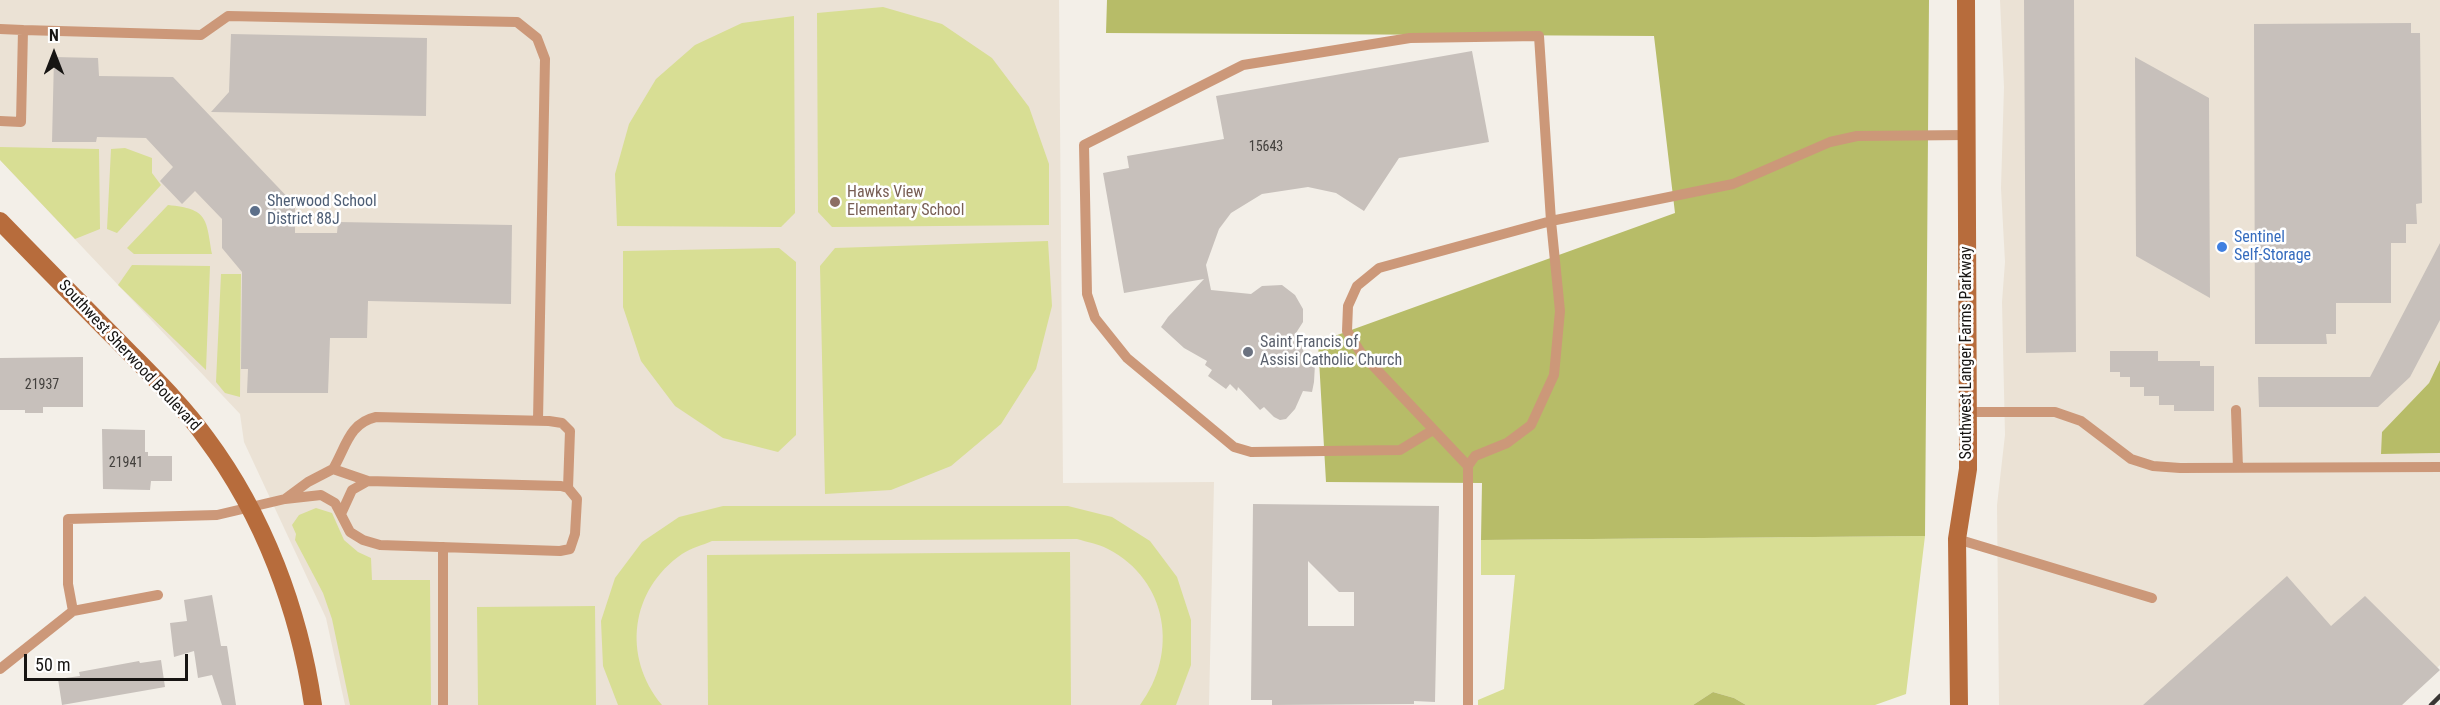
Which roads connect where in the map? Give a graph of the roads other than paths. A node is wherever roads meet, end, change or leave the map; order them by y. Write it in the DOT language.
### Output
graph roads {
  1 [pos="1966,0"];
  2 [pos="0,29"];
  3 [pos="24,30"];
  4 [pos="0,121"];
  5 [pos="1966,135"];
  6 [pos="0,221"];
  7 [pos="1551,221"];
  8 [pos="2236,410"];
  9 [pos="1968,412"];
  10 [pos="538,420"];
  11 [pos="1433,430"];
  12 [pos="1468,466"];
  13 [pos="2440,467"];
  14 [pos="2238,468"];
  15 [pos="333,469"];
  16 [pos="368,481"];
  17 [pos="568,488"];
  18 [pos="285,499"];
  19 [pos="250,509"];
  20 [pos="341,514"];
  21 [pos="1957,539"];
  22 [pos="443,547"];
  23 [pos="158,595"];
  24 [pos="2151,598"];
  25 [pos="73,611"];
  26 [pos="0,669"];
  27 [pos="313,705"];
  28 [pos="443,705"];
  29 [pos="1468,705"];
  30 [pos="1959,705"];
  1 -- 5 [label="main road, Southwest Langer Farms Parkway"];
  2 -- 3 [label="lane"];
  3 -- 4 [label="lane"];
  3 -- 10 [label="lane"];
  5 -- 7 [label="lane"];
  5 -- 9 [label="main road, Southwest Langer Farms Parkway"];
  6 -- 19 [label="main road, Southwest Sherwood Boulevard"];
  7 -- 11 [label="lane"];
  7 -- 11 [label="lane"];
  7 -- 12 [label="lane"];
  8 -- 14 [label="lane"];
  9 -- 14 [label="lane"];
  9 -- 21 [label="main road, Southwest Langer Farms Parkway"];
  10 -- 15 [label="lane"];
  10 -- 17 [label="lane"];
  11 -- 12 [label="lane"];
  12 -- 29 [label="lane"];
  13 -- 14 [label="lane"];
  15 -- 16 [label="lane"];
  15 -- 18 [label="lane"];
  16 -- 17 [label="lane"];
  16 -- 20 [label="lane"];
  17 -- 22 [label="lane"];
  18 -- 19 [label="lane"];
  18 -- 20 [label="lane"];
  19 -- 25 [label="lane"];
  19 -- 27 [label="main road, Southwest Sherwood Boulevard"];
  20 -- 22 [label="lane"];
  21 -- 24 [label="lane"];
  21 -- 30 [label="main road, Southwest Langer Farms Parkway"];
  22 -- 28 [label="lane"];
  23 -- 25 [label="lane"];
  25 -- 26 [label="lane"];
}
